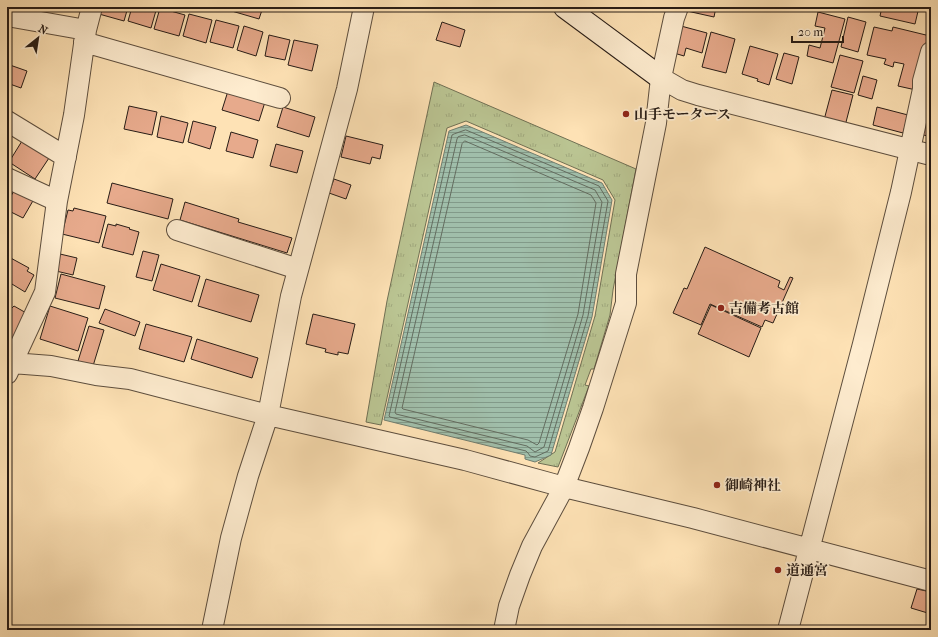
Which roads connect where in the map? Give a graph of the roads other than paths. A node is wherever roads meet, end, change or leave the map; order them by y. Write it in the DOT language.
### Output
graph roads {
  1 [pos="92,7"];
  2 [pos="364,7"];
  3 [pos="565,7"];
  4 [pos="678,7"];
  5 [pos="7,16"];
  6 [pos="85,36"];
  7 [pos="931,52"];
  8 [pos="660,78"];
  9 [pos="280,98"];
  10 [pos="7,121"];
  11 [pos="910,150"];
  12 [pos="931,155"];
  13 [pos="66,157"];
  14 [pos="7,178"];
  15 [pos="57,201"];
  16 [pos="178,230"];
  17 [pos="298,269"];
  18 [pos="8,371"];
  19 [pos="268,415"];
  20 [pos="564,487"];
  21 [pos="809,549"];
  22 [pos="931,581"];
  23 [pos="212,630"];
  24 [pos="504,630"];
  25 [pos="788,630"];
  1 -- 6 [label="street"];
  2 -- 17 [label="street"];
  3 -- 8 [label="street"];
  4 -- 8 [label="street"];
  5 -- 6 [label="street"];
  6 -- 9 [label="street"];
  6 -- 13 [label="street"];
  7 -- 11 [label="street"];
  8 -- 11 [label="street"];
  8 -- 20 [label="street"];
  10 -- 13 [label="street"];
  11 -- 12 [label="street"];
  11 -- 21 [label="street"];
  13 -- 15 [label="street"];
  14 -- 15 [label="street"];
  15 -- 18 [label="street"];
  16 -- 17 [label="street"];
  17 -- 19 [label="street"];
  18 -- 19 [label="street"];
  19 -- 20 [label="street"];
  19 -- 23 [label="street"];
  20 -- 21 [label="street"];
  20 -- 24 [label="street"];
  21 -- 22 [label="street"];
  21 -- 25 [label="street"];
}
